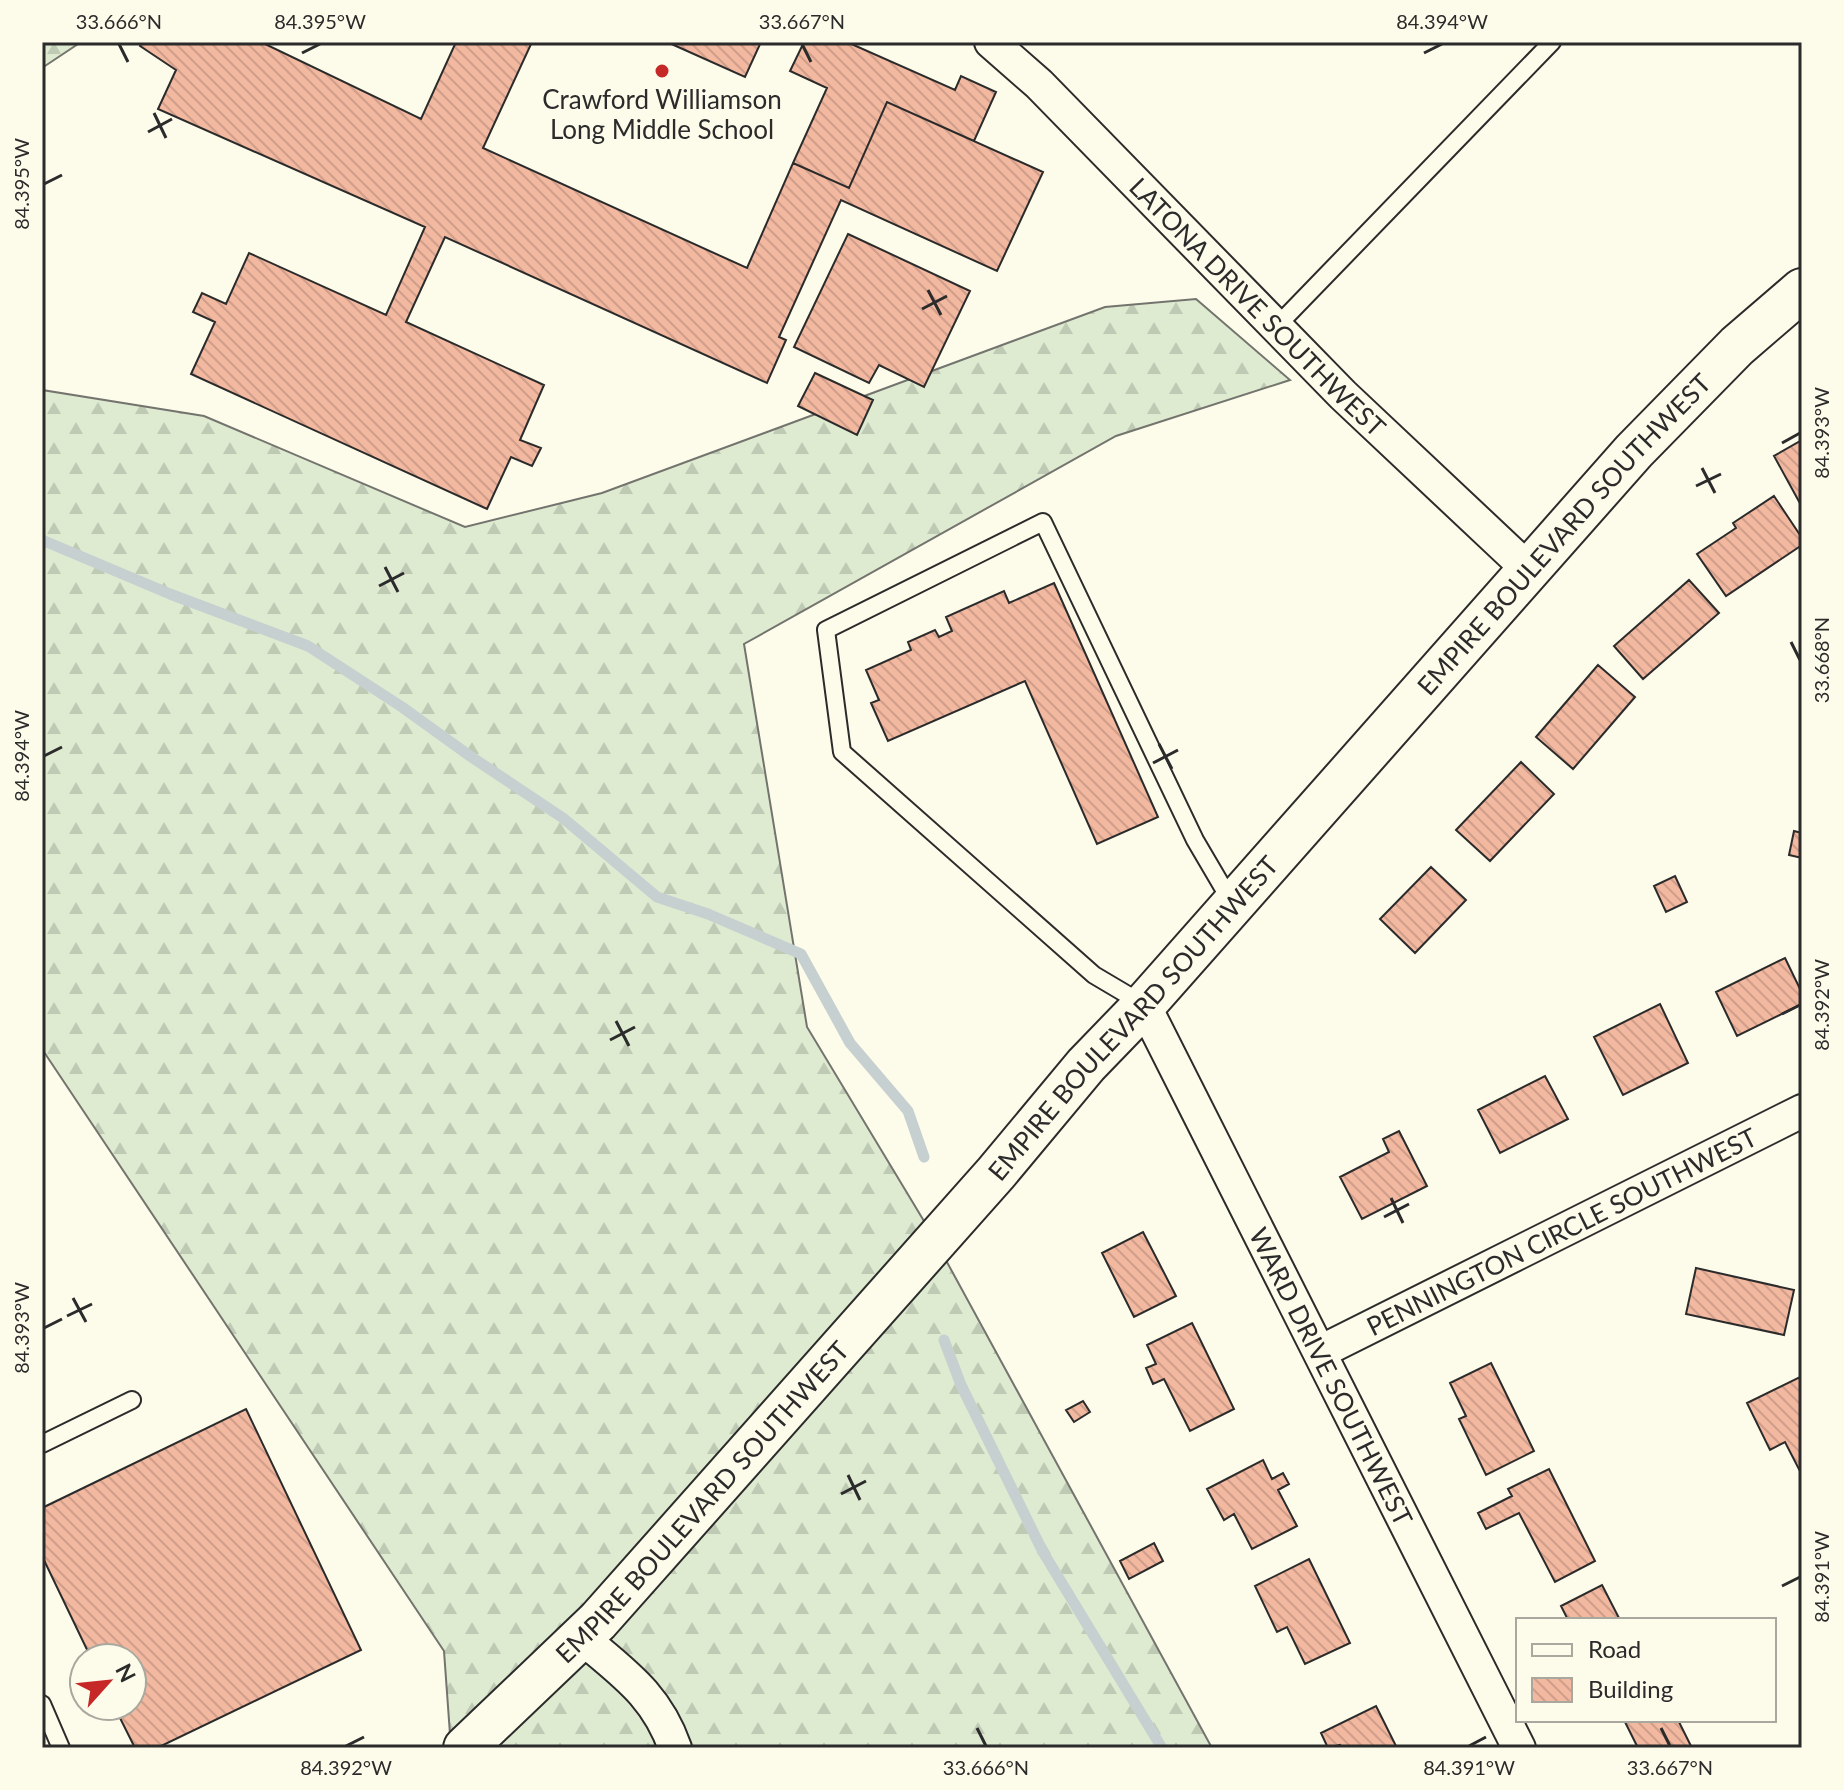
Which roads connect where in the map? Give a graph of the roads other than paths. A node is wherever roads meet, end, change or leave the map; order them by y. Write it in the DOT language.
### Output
graph roads {
  1 [pos="991,42"];
  2 [pos="1552,42"];
  3 [pos="1802,290"];
  4 [pos="1275,328"];
  5 [pos="1529,570"];
  6 [pos="1233,904"];
  7 [pos="1144,1005"];
  8 [pos="1800,1116"];
  9 [pos="1320,1352"];
  10 [pos="132,1400"];
  11 [pos="42,1444"];
  12 [pos="581,1637"];
  13 [pos="42,1704"];
  14 [pos="61,1748"];
  15 [pos="465,1748"];
  16 [pos="675,1748"];
  17 [pos="1519,1748"];
  1 -- 4 [label="street, LATONA DRIVE SOUTHWEST"];
  2 -- 4 [label="lane"];
  3 -- 5 [label="street, EMPIRE BOULEVARD SOUTHWEST"];
  4 -- 5 [label="street, LATONA DRIVE SOUTHWEST"];
  5 -- 6 [label="street, EMPIRE BOULEVARD SOUTHWEST"];
  6 -- 7 [label="street, EMPIRE BOULEVARD SOUTHWEST"];
  6 -- 7 [label="lane"];
  7 -- 9 [label="street, WARD DRIVE SOUTHWEST"];
  7 -- 12 [label="street, EMPIRE BOULEVARD SOUTHWEST"];
  8 -- 9 [label="street, PENNINGTON CIRCLE SOUTHWEST"];
  9 -- 17 [label="street, WARD DRIVE SOUTHWEST"];
  10 -- 11 [label="lane"];
  12 -- 15 [label="street, EMPIRE BOULEVARD SOUTHWEST"];
  12 -- 16 [label="street"];
  13 -- 14 [label="lane"];
}
